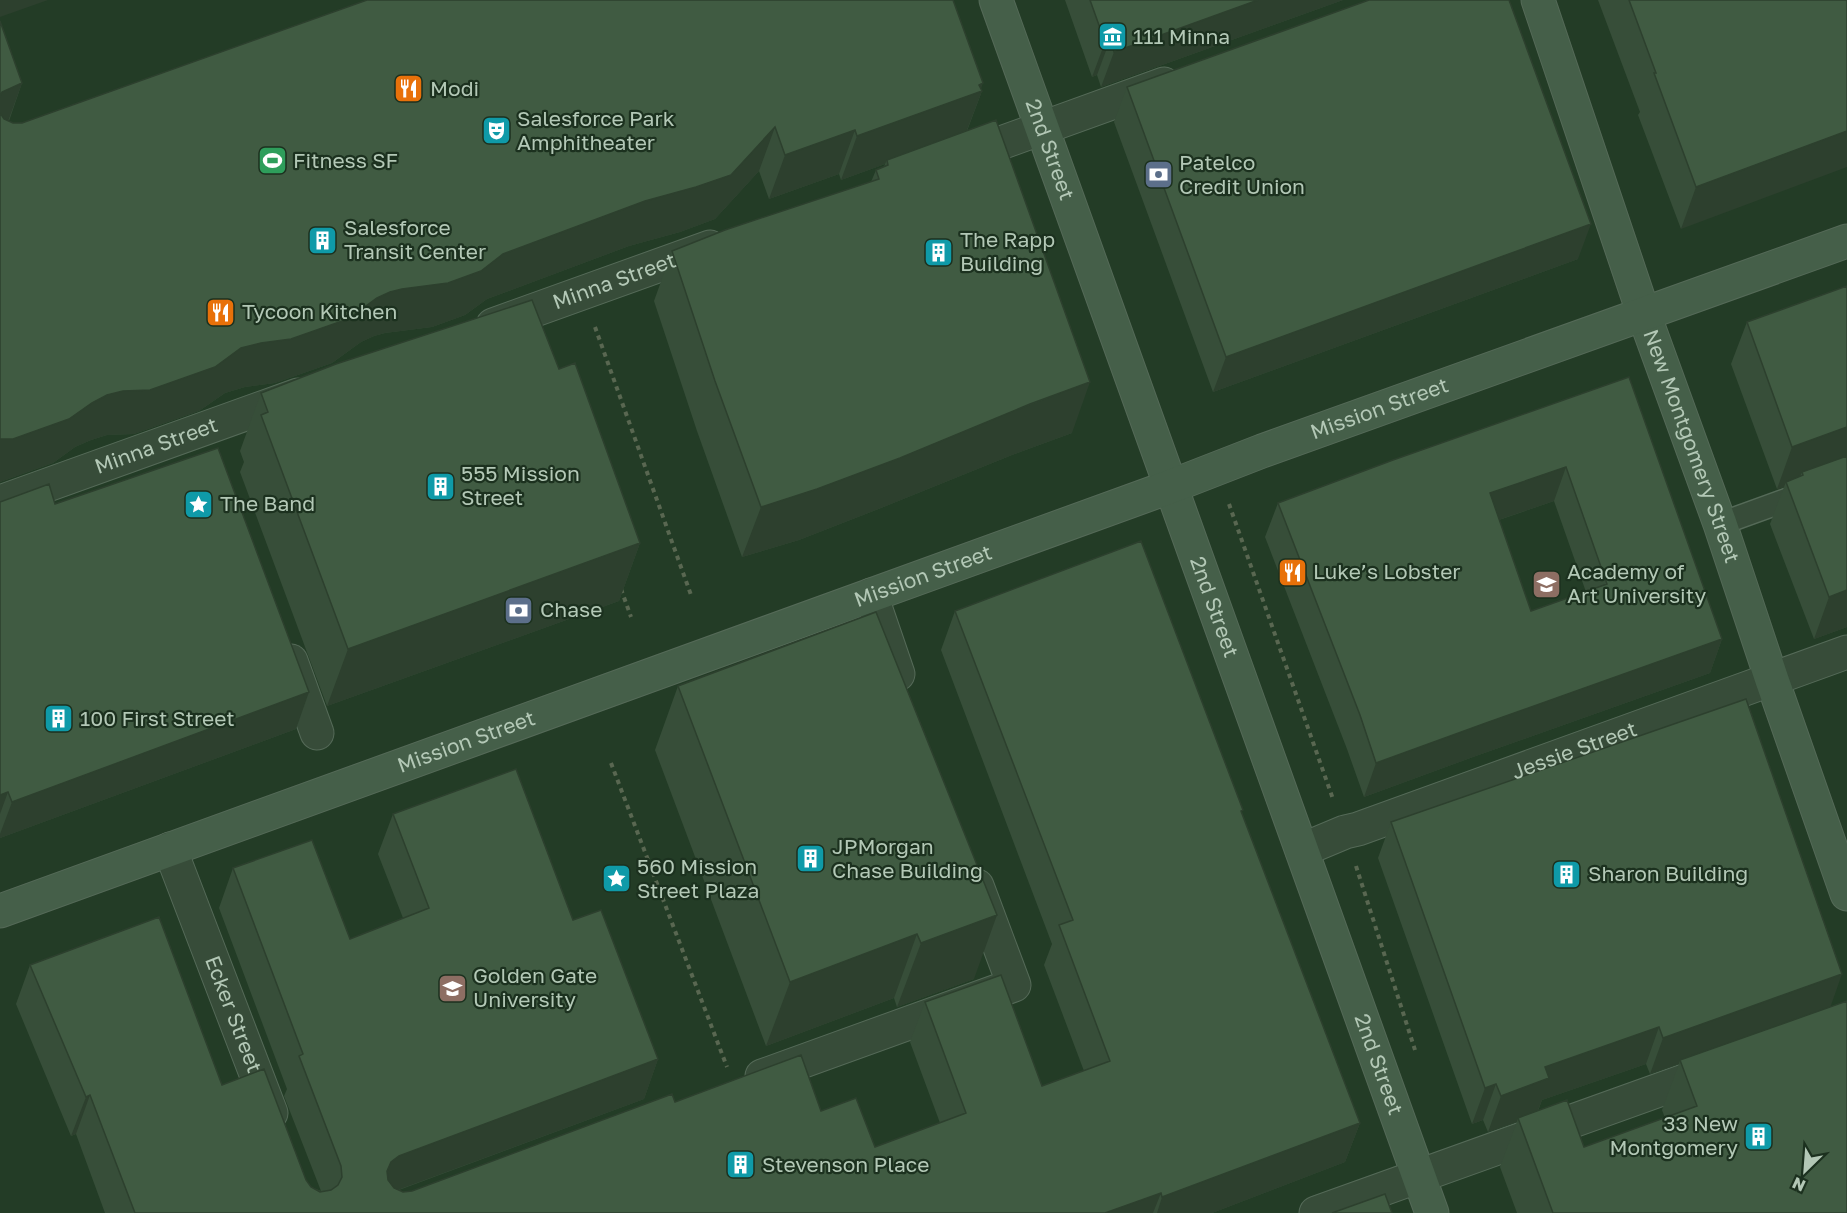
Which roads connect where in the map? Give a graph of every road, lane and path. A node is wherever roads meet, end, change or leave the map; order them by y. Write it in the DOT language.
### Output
graph roads {
  1 [pos="996,0"];
  2 [pos="1538,0"];
  3 [pos="1189,75"];
  4 [pos="1042,128"];
  5 [pos="929,169"];
  6 [pos="739,237"];
  7 [pos="1847,241"];
  8 [pos="1643,312"];
  9 [pos="591,317"];
  10 [pos="470,333"];
  11 [pos="326,385"];
  12 [pos="1847,478"];
  13 [pos="1172,486"];
  14 [pos="0,502"];
  15 [pos="1720,524"];
  16 [pos="621,588"];
  17 [pos="691,595"];
  18 [pos="871,595"];
  19 [pos="631,617"];
  20 [pos="280,632"];
  21 [pos="1847,652"];
  22 [pos="1772,680"];
  23 [pos="909,702"];
  24 [pos="317,733"];
  25 [pos="611,763"];
  26 [pos="170,849"];
  27 [pos="1302,850"];
  28 [pos="966,854"];
  29 [pos="1847,894"];
  30 [pos="0,911"];
  31 [pos="1741,1061"];
  32 [pos="735,1085"];
  33 [pos="280,1137"];
  34 [pos="1419,1176"];
  35 [pos="1316,1213"];
  36 [pos="1432,1213"];
  1 -- 4 [label="street, 2nd Street"];
  2 -- 8 [label="street, New Montgomery Street"];
  3 -- 4 [label="street"];
  4 -- 5 [label="street"];
  4 -- 13 [label="street, 2nd Street"];
  6 -- 10 [label="street, Minna Street"];
  7 -- 8 [label="street, Mission Street"];
  8 -- 13 [label="street, Mission Street"];
  8 -- 15 [label="street, New Montgomery Street"];
  9 -- 17 [label="path"];
  11 -- 14 [label="street, Minna Street"];
  12 -- 15 [label="lane"];
  13 -- 18 [label="street, Mission Street"];
  13 -- 27 [label="street, 2nd Street"];
  15 -- 22 [label="street, New Montgomery Street"];
  16 -- 19 [label="path"];
  18 -- 23 [label="street"];
  18 -- 26 [label="street, Mission Street"];
  20 -- 24 [label="street"];
  21 -- 22 [label="street, Jessie Street"];
  22 -- 27 [label="street, Jessie Street"];
  22 -- 29 [label="street, New Montgomery Street"];
  25 -- 32 [label="path"];
  26 -- 30 [label="street, Mission Street"];
  26 -- 33 [label="street, Ecker Street"];
  27 -- 34 [label="street, 2nd Street"];
  28 -- 32 [label="street"];
  31 -- 34 [label="street"];
  34 -- 35 [label="street"];
  34 -- 36 [label="street, 2nd Street"];
}
